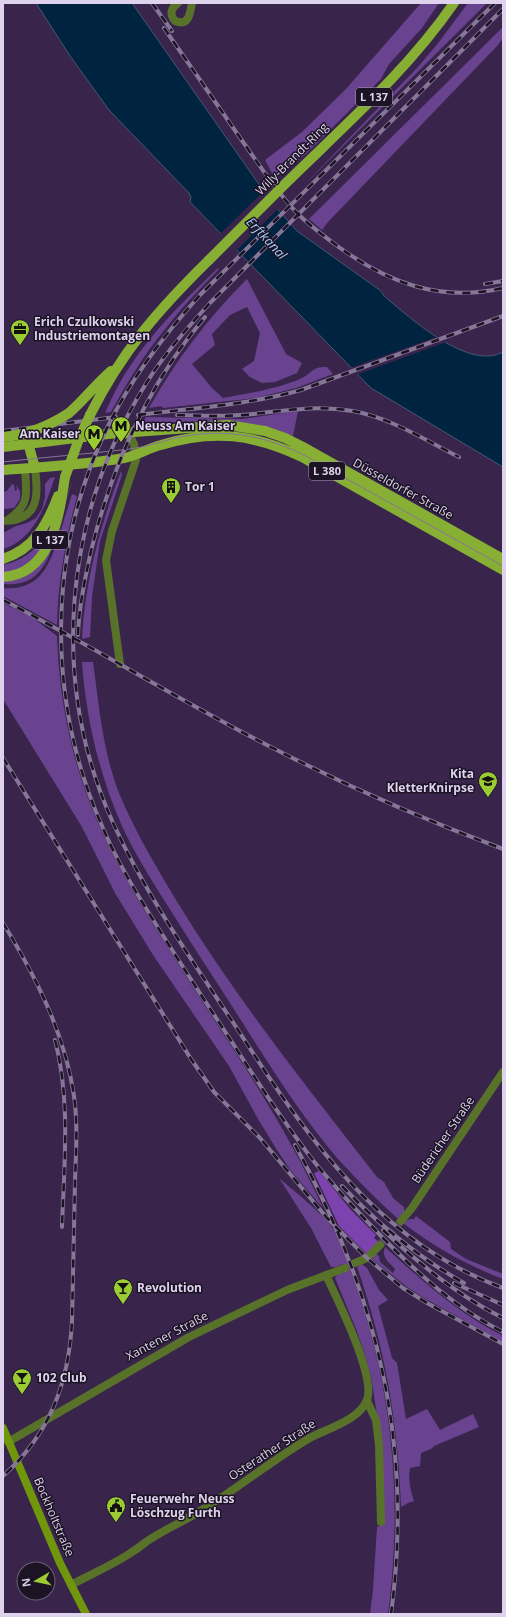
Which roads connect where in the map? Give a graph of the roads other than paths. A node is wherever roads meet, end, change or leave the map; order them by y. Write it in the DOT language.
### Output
graph roads {
  1 [pos="178,3"];
  2 [pos="192,3"];
  3 [pos="454,3"];
  4 [pos="116,368"];
  5 [pos="125,433"];
  6 [pos="3,437"];
  7 [pos="28,443"];
  8 [pos="3,447"];
  9 [pos="136,454"];
  10 [pos="30,468"];
  11 [pos="3,470"];
  12 [pos="65,477"];
  13 [pos="6,520"];
  14 [pos="3,559"];
  15 [pos="503,559"];
  16 [pos="503,570"];
  17 [pos="3,577"];
  18 [pos="120,664"];
  19 [pos="503,1072"];
  20 [pos="401,1221"];
  21 [pos="380,1245"];
  22 [pos="355,1264"];
  23 [pos="345,1268"];
  24 [pos="326,1275"];
  25 [pos="367,1401"];
  26 [pos="3,1428"];
  27 [pos="8,1442"];
  28 [pos="381,1522"];
  29 [pos="71,1584"];
  30 [pos="86,1614"];
  1 -- 2 [label="street"];
  3 -- 4 [label="main road, Willy-Brandt-Ring / L 137, bridge"];
  4 -- 6 [label="main road, Willy-Brandt-Ring / L 137, bridge"];
  4 -- 12 [label="main road, Willy-Brandt-Ring / L 137, bridge"];
  5 -- 7 [label="main road, Düsseldorfer Straße / L 380"];
  5 -- 9 [label="street"];
  5 -- 15 [label="main road, Düsseldorfer Straße / L 380"];
  7 -- 8 [label="main road, Düsseldorfer Straße / L 380"];
  7 -- 10 [label="main road"];
  9 -- 10 [label="main road, Düsseldorfer Straße / L 380"];
  9 -- 16 [label="main road, Düsseldorfer Straße / L 380"];
  9 -- 18 [label="street"];
  10 -- 11 [label="main road, Düsseldorfer Straße / L 380"];
  10 -- 13 [label="street"];
  12 -- 14 [label="main road, Willy-Brandt-Ring / L 137"];
  12 -- 17 [label="main road, L 137"];
  19 -- 20 [label="street, Büdericher Straße"];
  21 -- 22 [label="street"];
  23 -- 24 [label="street, Xantener Straße"];
  24 -- 25 [label="street"];
  24 -- 27 [label="street, Xantener Straße"];
  25 -- 28 [label="street"];
  25 -- 29 [label="street, Osterather Straße"];
  26 -- 27 [label="street, Bockholtstraße"];
  27 -- 29 [label="street, Bockholtstraße"];
  29 -- 30 [label="street, Bockholtstraße"];
}
